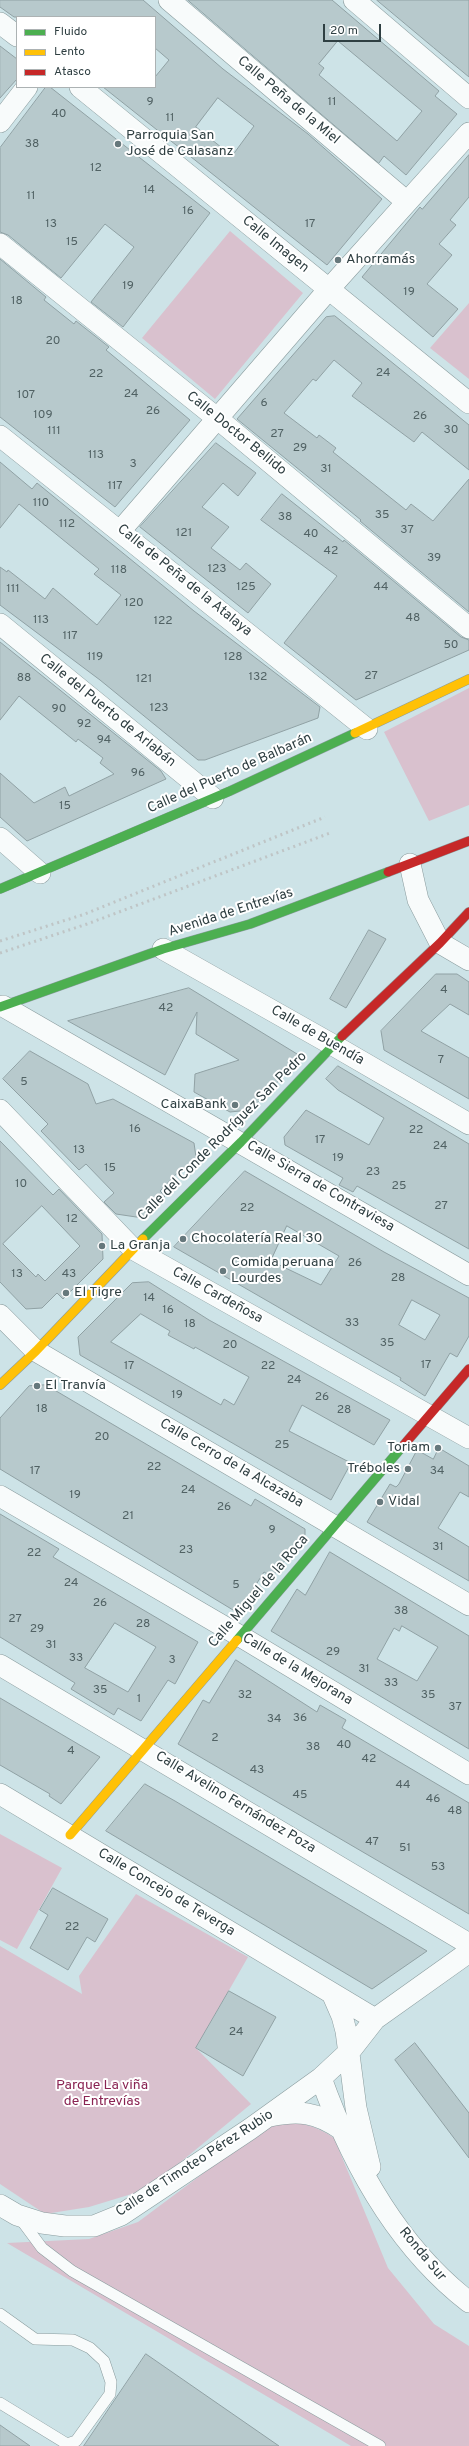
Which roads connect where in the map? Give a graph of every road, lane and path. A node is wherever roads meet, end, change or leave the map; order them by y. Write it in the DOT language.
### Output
graph roads {
  1 [pos="169,0"];
  2 [pos="354,0"];
  3 [pos="0,23"];
  4 [pos="16,35"];
  5 [pos="26,88"];
  6 [pos="81,88"];
  7 [pos="469,98"];
  8 [pos="0,122"];
  9 [pos="469,133"];
  10 [pos="407,202"];
  11 [pos="0,244"];
  12 [pos="330,289"];
  13 [pos="469,403"];
  14 [pos="218,419"];
  15 [pos="0,436"];
  16 [pos="121,530"];
  17 [pos="0,624"];
  18 [pos="469,628"];
  19 [pos="469,679"];
  20 [pos="367,729"];
  21 [pos="213,798"];
  22 [pos="0,838"];
  23 [pos="469,841"];
  24 [pos="410,864"];
  25 [pos="40,873"];
  26 [pos="0,889"];
  27 [pos="469,912"];
  28 [pos="440,943"];
  29 [pos="163,949"];
  30 [pos="469,960"];
  31 [pos="2,1006"];
  32 [pos="333,1045"];
  33 [pos="0,1110"];
  34 [pos="469,1124"];
  35 [pos="241,1142"];
  36 [pos="133,1248"];
  37 [pos="469,1275"];
  38 [pos="0,1315"];
  39 [pos="36,1351"];
  40 [pos="469,1369"];
  41 [pos="0,1385"];
  42 [pos="429,1416"];
  43 [pos="469,1438"];
  44 [pos="0,1496"];
  45 [pos="335,1525"];
  46 [pos="469,1605"];
  47 [pos="240,1636"];
  48 [pos="0,1665"];
  49 [pos="143,1748"];
  50 [pos="469,1774"];
  51 [pos="0,1794"];
  52 [pos="70,1835"];
  53 [pos="469,1944"];
  54 [pos="469,1952"];
  55 [pos="332,1993"];
  56 [pos="375,2019"];
  57 [pos="350,2051"];
  58 [pos="321,2078"];
  59 [pos="355,2105"];
  60 [pos="269,2116"];
  61 [pos="341,2129"];
  62 [pos="382,2204"];
  63 [pos="9,2210"];
  64 [pos="469,2302"];
  65 [pos="0,2314"];
  66 [pos="0,2403"];
  67 [pos="380,2446"];
  1 -- 10 [label="street, Calle Peña de la Miel"];
  2 -- 7 [label="street"];
  3 -- 4 [label="street"];
  5 -- 8 [label="street"];
  6 -- 12 [label="street, Calle Imagen"];
  9 -- 10 [label="street"];
  10 -- 12 [label="street"];
  11 -- 14 [label="street, Calle Doctor Bellido"];
  12 -- 13 [label="street, Calle Imagen"];
  12 -- 14 [label="street"];
  14 -- 16 [label="street"];
  14 -- 18 [label="street, Calle Doctor Bellido"];
  15 -- 16 [label="street, Calle de Peña de la Atalaya"];
  16 -- 20 [label="street, Calle de Peña de la Atalaya"];
  17 -- 21 [label="street, Calle del Puerto de Arlabán"];
  19 -- 20 [label="street, Calle del Puerto de Balbarán"];
  20 -- 21 [label="street, Calle del Puerto de Balbarán"];
  21 -- 25 [label="street, Calle del Puerto de Balbarán"];
  22 -- 25 [label="street"];
  23 -- 24 [label="street, Avenida de Entrevías"];
  24 -- 28 [label="street"];
  24 -- 29 [label="street, Avenida de Entrevías"];
  25 -- 26 [label="street, Calle del Puerto de Balbarán"];
  27 -- 28 [label="street, Calle del Conde Rodríguez San Pedro"];
  28 -- 30 [label="street"];
  28 -- 32 [label="street, Calle del Conde Rodríguez San Pedro"];
  29 -- 31 [label="street, Avenida de Entrevías"];
  29 -- 32 [label="street, Calle de Buendía"];
  31 -- 35 [label="street, Calle Sierra de Contraviesa"];
  32 -- 34 [label="street, Calle de Buendía"];
  32 -- 35 [label="street, Calle del Conde Rodríguez San Pedro"];
  33 -- 36 [label="street, Calle Cardeñosa"];
  35 -- 36 [label="street, Calle del Conde Rodríguez San Pedro"];
  35 -- 37 [label="street, Calle Sierra de Contraviesa"];
  36 -- 39 [label="street, Calle del Conde Rodríguez San Pedro"];
  36 -- 42 [label="street, Calle Cardeñosa"];
  38 -- 39 [label="street, Calle Cerro de la Alcazaba"];
  39 -- 41 [label="street, Calle del Conde Rodríguez San Pedro"];
  39 -- 45 [label="street, Calle Cerro de la Alcazaba"];
  40 -- 42 [label="street, Calle Miguel de la Roca"];
  42 -- 43 [label="street, Calle Cardeñosa"];
  42 -- 45 [label="street, Calle Miguel de la Roca"];
  44 -- 47 [label="street, Calle de la Mejorana"];
  45 -- 46 [label="street, Calle Cerro de la Alcazaba"];
  45 -- 47 [label="street, Calle Miguel de la Roca"];
  47 -- 49 [label="street, Calle Miguel de la Roca"];
  47 -- 50 [label="street, Calle de la Mejorana"];
  48 -- 49 [label="street, Calle Avelino Fernández Poza"];
  49 -- 52 [label="street, Calle Miguel de la Roca"];
  49 -- 53 [label="street, Calle Avelino Fernández Poza"];
  51 -- 52 [label="street, Calle Concejo de Teverga"];
  52 -- 55 [label="street, Calle Concejo de Teverga"];
  54 -- 56 [label="street, Calle de Timoteo Pérez Rubio"];
  55 -- 56 [label="street, Calle Concejo de Teverga"];
  55 -- 57 [label="street"];
  56 -- 57 [label="street, Calle de Timoteo Pérez Rubio"];
  57 -- 58 [label="street, Calle de Timoteo Pérez Rubio"];
  57 -- 59 [label="street, Ronda Sur"];
  58 -- 59 [label="street, Ronda Sur"];
  58 -- 60 [label="street, Calle de Timoteo Pérez Rubio"];
  58 -- 61 [label="street, Ronda Sur"];
  59 -- 62 [label="street, Ronda Sur"];
  60 -- 61 [label="street, Ronda Sur"];
  60 -- 63 [label="street, Calle de Timoteo Pérez Rubio"];
  61 -- 62 [label="street, Ronda Sur"];
  62 -- 64 [label="street, Ronda Sur"];
  63 -- 67 [label="lane"];
  65 -- 66 [label="lane"];
}
